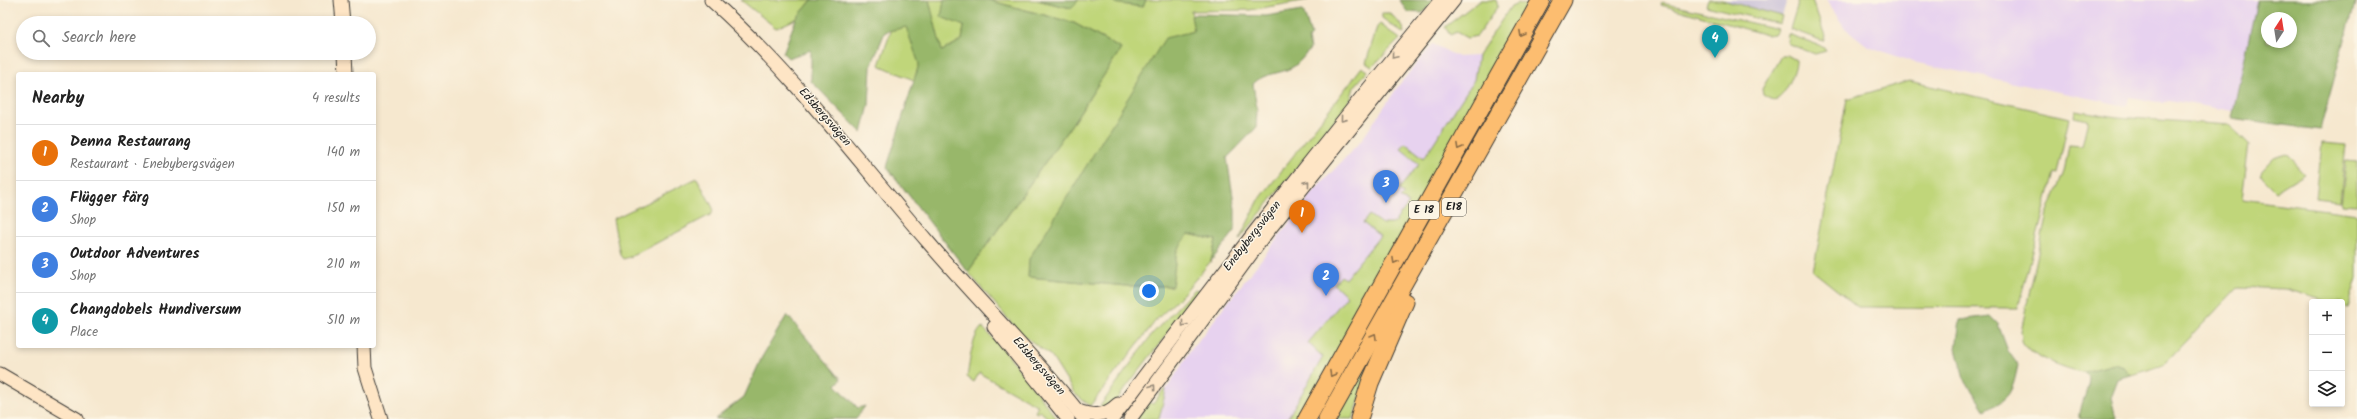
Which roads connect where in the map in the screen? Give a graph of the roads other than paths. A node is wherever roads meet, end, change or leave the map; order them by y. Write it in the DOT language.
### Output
graph roads {
  1 [pos="341,0"];
  2 [pos="711,0"];
  3 [pos="1441,0"];
  4 [pos="1454,0"];
  5 [pos="1541,0"];
  6 [pos="1563,1"];
  7 [pos="342,16"];
  8 [pos="1424,29"];
  9 [pos="345,60"];
  10 [pos="346,72"];
  11 [pos="1263,229"];
  12 [pos="364,348"];
  13 [pos="1154,362"];
  14 [pos="1166,370"];
  15 [pos="0,374"];
  16 [pos="1131,393"];
  17 [pos="1077,416"];
  18 [pos="77,419"];
  19 [pos="382,419"];
  20 [pos="1112,419"];
  21 [pos="1130,419"];
  22 [pos="1307,419"];
  23 [pos="1327,419"];
  24 [pos="1359,419"];
  1 -- 7 [label="main road"];
  2 -- 17 [label="main road, Edsbergsvägen"];
  3 -- 8 [label="main road, Enebybergsvägen"];
  4 -- 8 [label="main road, Enebybergsvägen"];
  5 -- 22 [label="highway, E 18, one-way"];
  23 -- 6 [label="highway, E 18, one-way"];
  6 -- 24 [label="highway, E18"];
  8 -- 11 [label="main road, Enebybergsvägen"];
  9 -- 10 [label="main road"];
  11 -- 13 [label="main road, Enebybergsvägen, one-way"];
  11 -- 14 [label="main road, Enebybergsvägen"];
  12 -- 19 [label="main road"];
  13 -- 14 [label="main road"];
  13 -- 16 [label="main road, Enebybergsvägen"];
  21 -- 14 [label="main road, Enebybergsvägen, one-way"];
  15 -- 18 [label="main road"];
  16 -- 17 [label="main road"];
  16 -- 20 [label="main road, Enebybergsvägen"];
}
